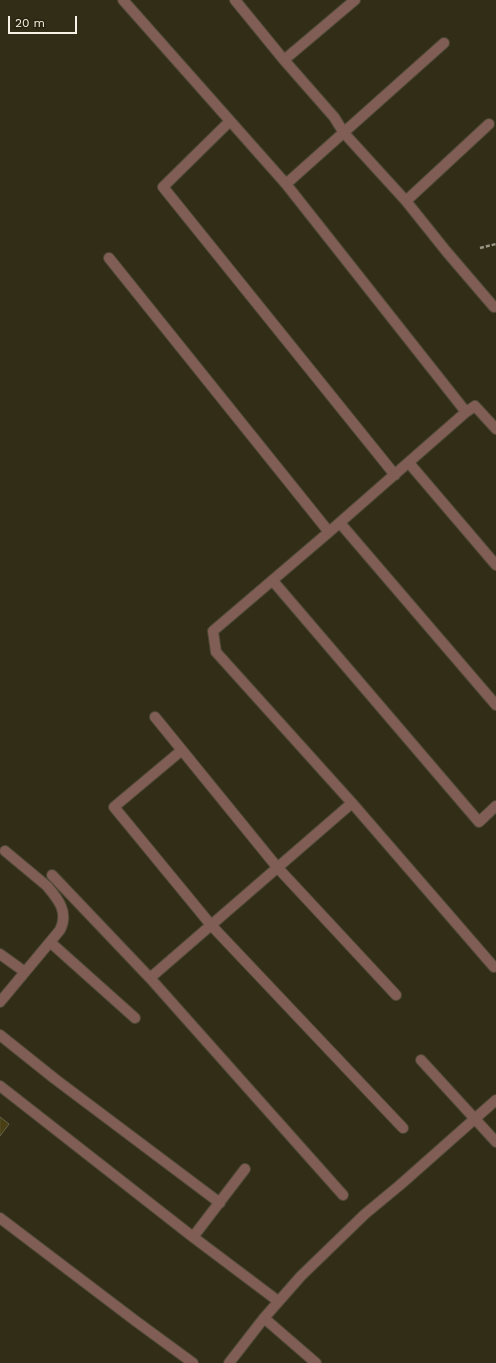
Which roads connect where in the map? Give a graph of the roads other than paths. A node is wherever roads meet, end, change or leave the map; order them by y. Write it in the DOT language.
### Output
graph roads {
  1 [pos="123,0"];
  2 [pos="235,0"];
  3 [pos="355,0"];
  4 [pos="444,43"];
  5 [pos="284,60"];
  6 [pos="230,121"];
  7 [pos="489,124"];
  8 [pos="344,133"];
  9 [pos="286,184"];
  10 [pos="406,201"];
  11 [pos="109,258"];
  12 [pos="494,307"];
  13 [pos="466,412"];
  14 [pos="496,429"];
  15 [pos="409,463"];
  16 [pos="395,475"];
  17 [pos="340,523"];
  18 [pos="330,532"];
  19 [pos="496,565"];
  20 [pos="272,581"];
  21 [pos="496,705"];
  22 [pos="155,717"];
  23 [pos="182,750"];
  24 [pos="352,803"];
  25 [pos="496,806"];
  26 [pos="6,851"];
  27 [pos="277,867"];
  28 [pos="52,875"];
  29 [pos="211,925"];
  30 [pos="50,942"];
  31 [pos="0,954"];
  32 [pos="494,967"];
  33 [pos="25,972"];
  34 [pos="150,978"];
  35 [pos="396,995"];
  36 [pos="0,1002"];
  37 [pos="135,1018"];
  38 [pos="0,1035"];
  39 [pos="421,1060"];
  40 [pos="0,1086"];
  41 [pos="496,1100"];
  42 [pos="475,1118"];
  43 [pos="403,1128"];
  44 [pos="496,1142"];
  45 [pos="245,1169"];
  46 [pos="343,1195"];
  47 [pos="220,1203"];
  48 [pos="0,1218"];
  49 [pos="193,1237"];
  50 [pos="278,1301"];
  51 [pos="264,1318"];
  52 [pos="193,1363"];
  53 [pos="229,1363"];
  54 [pos="316,1363"];
  1 -- 6 [label="street"];
  2 -- 5 [label="street"];
  3 -- 5 [label="street"];
  4 -- 8 [label="street"];
  5 -- 8 [label="street"];
  6 -- 9 [label="street"];
  6 -- 16 [label="street"];
  7 -- 10 [label="street"];
  8 -- 9 [label="street"];
  8 -- 10 [label="street"];
  9 -- 13 [label="street"];
  10 -- 12 [label="street"];
  11 -- 18 [label="street"];
  13 -- 14 [label="street"];
  13 -- 15 [label="street"];
  15 -- 16 [label="street"];
  15 -- 19 [label="street"];
  16 -- 17 [label="street"];
  17 -- 18 [label="street"];
  17 -- 21 [label="street"];
  18 -- 20 [label="street"];
  20 -- 24 [label="street"];
  20 -- 25 [label="street"];
  22 -- 23 [label="street"];
  23 -- 27 [label="street"];
  23 -- 29 [label="street"];
  24 -- 27 [label="street"];
  24 -- 32 [label="street"];
  26 -- 30 [label="street"];
  27 -- 29 [label="street"];
  27 -- 35 [label="street"];
  28 -- 34 [label="street"];
  29 -- 34 [label="street"];
  29 -- 43 [label="street"];
  30 -- 33 [label="street"];
  30 -- 37 [label="street"];
  31 -- 33 [label="street"];
  33 -- 36 [label="street"];
  34 -- 46 [label="street"];
  38 -- 47 [label="street"];
  39 -- 42 [label="street"];
  40 -- 49 [label="street"];
  41 -- 42 [label="street"];
  42 -- 44 [label="street"];
  42 -- 50 [label="street"];
  45 -- 47 [label="street"];
  47 -- 49 [label="street"];
  48 -- 52 [label="street"];
  49 -- 50 [label="street"];
  50 -- 51 [label="street"];
  51 -- 53 [label="street"];
  51 -- 54 [label="street"];
}
